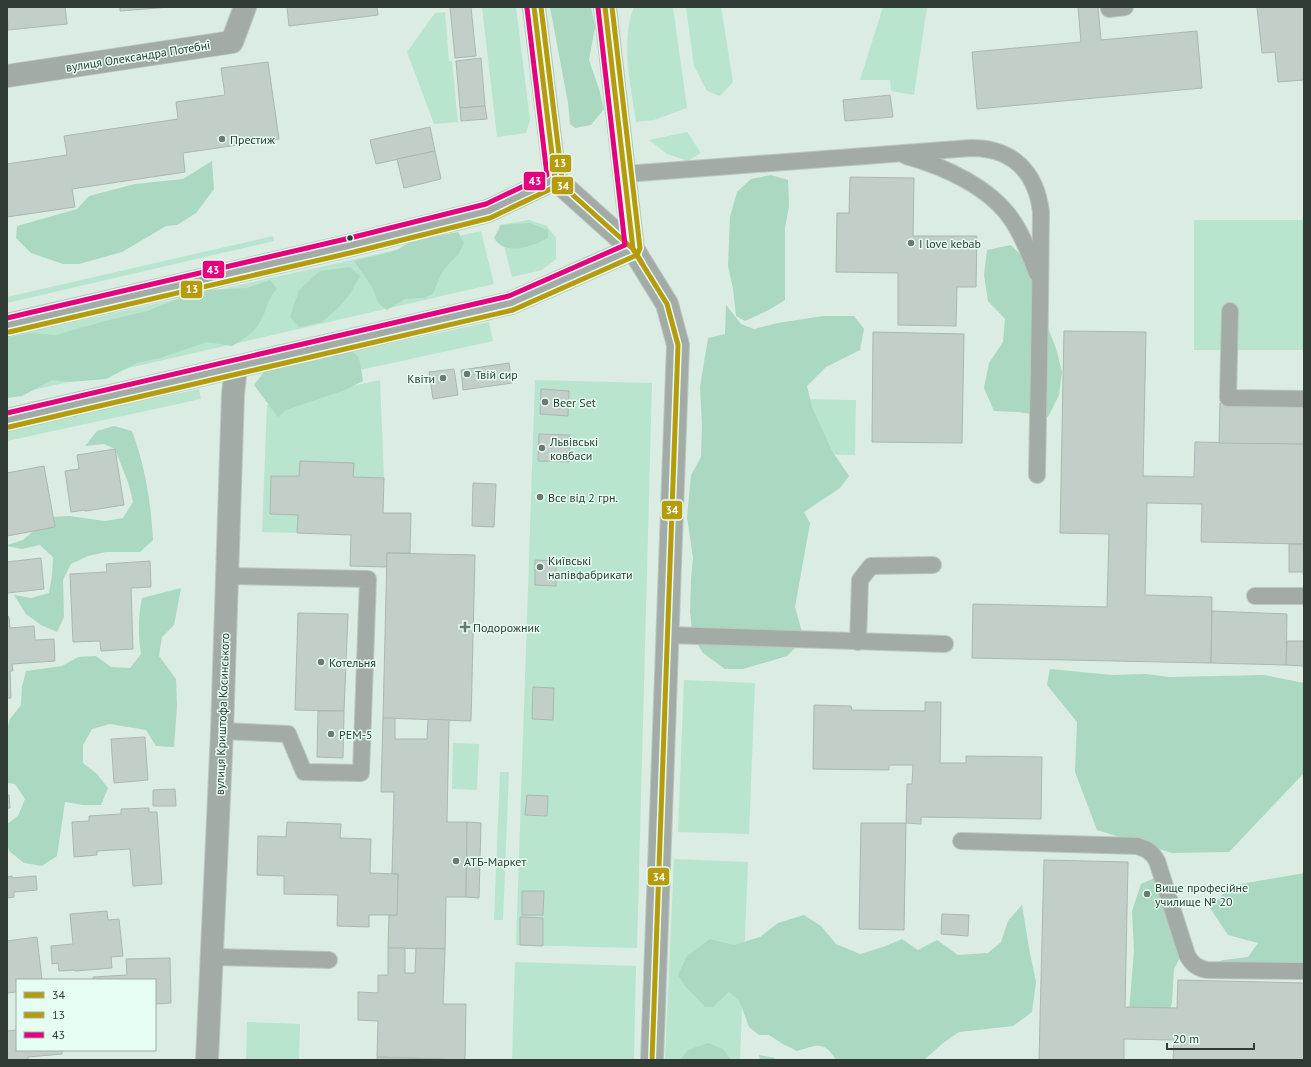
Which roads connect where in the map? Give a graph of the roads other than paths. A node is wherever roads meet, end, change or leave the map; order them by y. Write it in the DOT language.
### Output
graph roads {
  1 [pos="245,7"];
  2 [pos="534,7"];
  3 [pos="605,7"];
  4 [pos="1125,7"];
  5 [pos="1109,9"];
  6 [pos="7,76"];
  7 [pos="897,153"];
  8 [pos="625,174"];
  9 [pos="555,178"];
  10 [pos="633,249"];
  11 [pos="1040,281"];
  12 [pos="1230,311"];
  13 [pos="7,325"];
  14 [pos="236,367"];
  15 [pos="1304,399"];
  16 [pos="7,420"];
  17 [pos="1037,475"];
  18 [pos="933,565"];
  19 [pos="227,576"];
  20 [pos="1255,596"];
  21 [pos="1304,596"];
  22 [pos="668,635"];
  23 [pos="858,642"];
  24 [pos="945,644"];
  25 [pos="222,731"];
  26 [pos="961,841"];
  27 [pos="213,957"];
  28 [pos="330,960"];
  29 [pos="1304,971"];
  30 [pos="207,1060"];
  31 [pos="652,1060"];
  1 -- 6 [label="street, вулиця Олександра Потебні"];
  2 -- 9 [label="street"];
  3 -- 8 [label="street"];
  4 -- 5 [label="lane"];
  7 -- 8 [label="lane"];
  7 -- 11 [label="lane"];
  7 -- 11 [label="lane"];
  8 -- 10 [label="street"];
  9 -- 10 [label="street"];
  9 -- 13 [label="street"];
  10 -- 14 [label="street"];
  10 -- 22 [label="street"];
  11 -- 17 [label="lane"];
  12 -- 15 [label="lane"];
  14 -- 16 [label="street"];
  14 -- 19 [label="street, вулиця Криштофа Косинського"];
  18 -- 23 [label="lane"];
  19 -- 25 [label="street, вулиця Криштофа Косинського"];
  19 -- 25 [label="lane"];
  20 -- 21 [label="lane"];
  22 -- 23 [label="lane"];
  22 -- 31 [label="street"];
  23 -- 24 [label="lane"];
  25 -- 27 [label="street, вулиця Криштофа Косинського"];
  26 -- 29 [label="lane"];
  27 -- 28 [label="lane"];
  27 -- 30 [label="street, вулиця Криштофа Косинського"];
}
